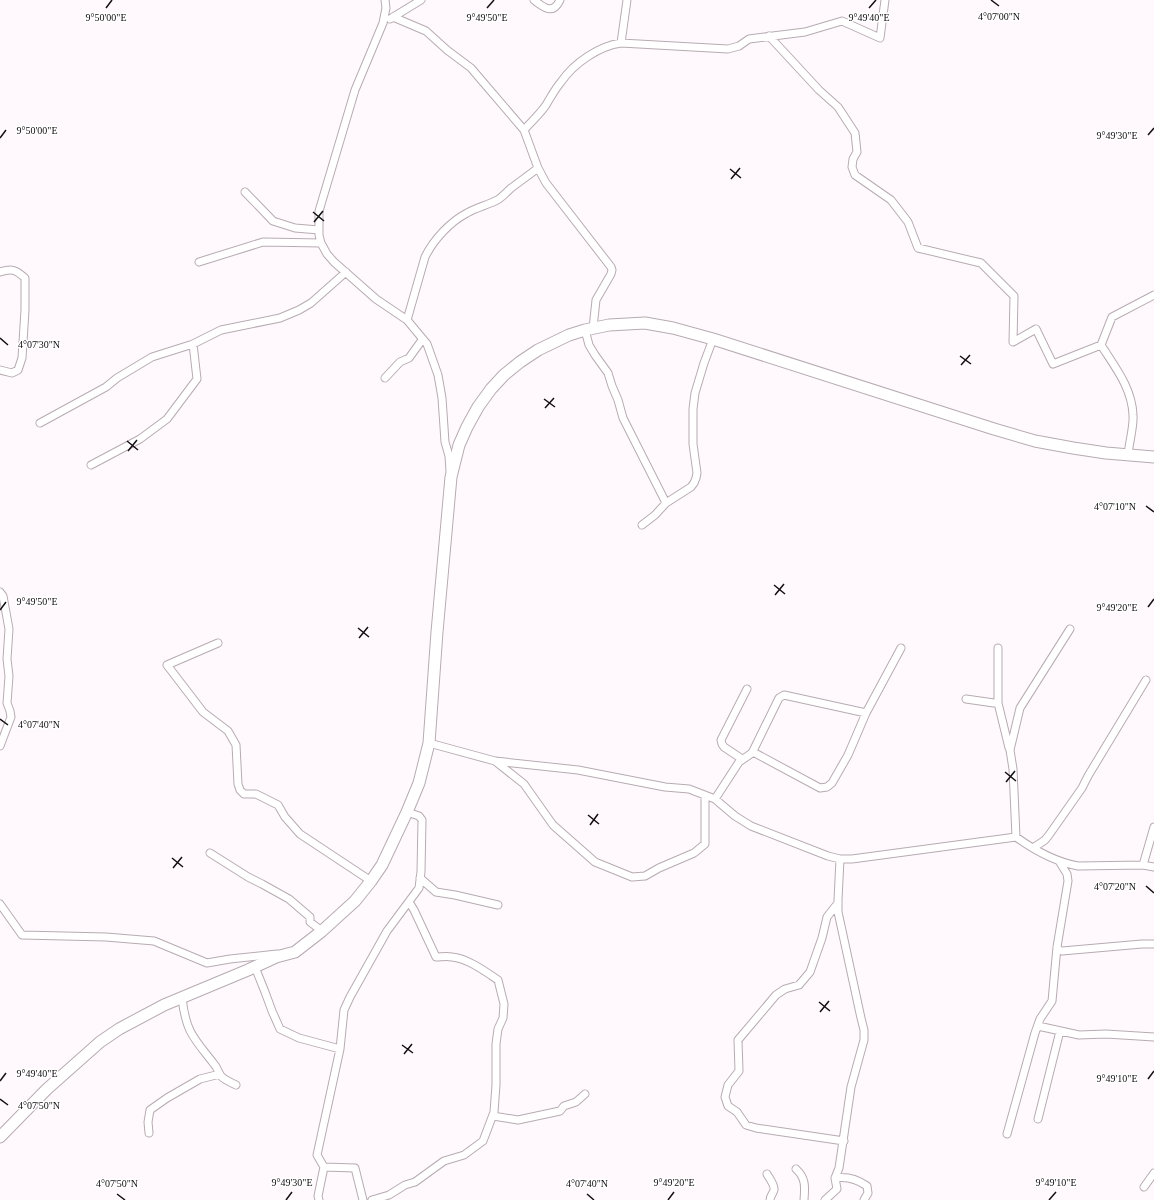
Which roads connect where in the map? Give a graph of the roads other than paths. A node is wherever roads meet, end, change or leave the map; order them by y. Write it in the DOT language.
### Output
graph roads {
  1 [pos="385,0"];
  2 [pos="421,0"];
  3 [pos="534,0"];
  4 [pos="560,0"];
  5 [pos="627,0"];
  6 [pos="885,0"];
  7 [pos="393,17"];
  8 [pos="382,23"];
  9 [pos="769,36"];
  10 [pos="621,43"];
  11 [pos="524,130"];
  12 [pos="538,168"];
  13 [pos="245,192"];
  14 [pos="319,230"];
  15 [pos="321,243"];
  16 [pos="199,262"];
  17 [pos="0,272"];
  18 [pos="346,272"];
  19 [pos="1154,295"];
  20 [pos="407,320"];
  21 [pos="589,329"];
  22 [pos="713,339"];
  23 [pos="422,340"];
  24 [pos="193,344"];
  25 [pos="1101,345"];
  26 [pos="0,370"];
  27 [pos="385,378"];
  28 [pos="40,423"];
  29 [pos="1128,455"];
  30 [pos="1154,457"];
  31 [pos="91,465"];
  32 [pos="451,477"];
  33 [pos="666,503"];
  34 [pos="642,525"];
  35 [pos="0,592"];
  36 [pos="1070,629"];
  37 [pos="218,643"];
  38 [pos="901,648"];
  39 [pos="998,648"];
  40 [pos="1146,680"];
  41 [pos="747,689"];
  42 [pos="966,699"];
  43 [pos="998,703"];
  44 [pos="866,713"];
  45 [pos="429,743"];
  46 [pos="0,746"];
  47 [pos="1010,750"];
  48 [pos="753,752"];
  49 [pos="742,759"];
  50 [pos="495,761"];
  51 [pos="705,795"];
  52 [pos="715,799"];
  53 [pos="407,812"];
  54 [pos="1154,827"];
  55 [pos="1016,837"];
  56 [pos="1033,848"];
  57 [pos="210,853"];
  58 [pos="840,859"];
  59 [pos="1059,861"];
  60 [pos="1143,865"];
  61 [pos="1154,867"];
  62 [pos="420,878"];
  63 [pos="371,881"];
  64 [pos="409,902"];
  65 [pos="838,903"];
  66 [pos="0,904"];
  67 [pos="498,904"];
  68 [pos="322,931"];
  69 [pos="1154,944"];
  70 [pos="1057,947"];
  71 [pos="295,952"];
  72 [pos="255,967"];
  73 [pos="182,998"];
  74 [pos="1038,1026"];
  75 [pos="1060,1031"];
  76 [pos="1154,1036"];
  77 [pos="340,1049"];
  78 [pos="220,1074"];
  79 [pos="236,1085"];
  80 [pos="585,1094"];
  81 [pos="493,1116"];
  82 [pos="1038,1119"];
  83 [pos="149,1133"];
  84 [pos="1007,1134"];
  85 [pos="0,1137"];
  86 [pos="844,1141"];
  87 [pos="324,1167"];
  88 [pos="796,1169"];
  89 [pos="1154,1173"];
  90 [pos="767,1174"];
  91 [pos="835,1178"];
  92 [pos="1144,1187"];
  93 [pos="318,1200"];
  94 [pos="363,1200"];
  95 [pos="372,1200"];
  96 [pos="770,1200"];
  97 [pos="804,1200"];
  98 [pos="825,1200"];
  99 [pos="864,1200"];
  1 -- 8 [label="street"];
  2 -- 7 [label="street"];
  3 -- 4 [label="street"];
  5 -- 10 [label="street"];
  6 -- 9 [label="street"];
  7 -- 8 [label="street"];
  7 -- 11 [label="street"];
  8 -- 14 [label="street"];
  9 -- 10 [label="street"];
  9 -- 25 [label="street"];
  10 -- 11 [label="street"];
  11 -- 12 [label="street"];
  12 -- 20 [label="street"];
  12 -- 21 [label="street"];
  13 -- 14 [label="street"];
  14 -- 15 [label="street"];
  15 -- 16 [label="street"];
  15 -- 18 [label="street"];
  17 -- 26 [label="street"];
  18 -- 20 [label="street"];
  18 -- 24 [label="street"];
  19 -- 25 [label="street"];
  20 -- 23 [label="street"];
  21 -- 22 [label="main road"];
  21 -- 32 [label="main road"];
  21 -- 33 [label="street"];
  22 -- 29 [label="main road"];
  22 -- 33 [label="street"];
  23 -- 27 [label="street"];
  23 -- 32 [label="street"];
  24 -- 28 [label="street"];
  24 -- 31 [label="street"];
  25 -- 29 [label="street"];
  29 -- 30 [label="main road"];
  32 -- 45 [label="main road"];
  33 -- 34 [label="street"];
  35 -- 46 [label="street"];
  36 -- 47 [label="street"];
  37 -- 63 [label="street"];
  38 -- 44 [label="street"];
  39 -- 43 [label="street"];
  40 -- 56 [label="street"];
  41 -- 49 [label="street"];
  42 -- 43 [label="street"];
  43 -- 47 [label="street"];
  44 -- 48 [label="street"];
  44 -- 48 [label="street"];
  45 -- 50 [label="street"];
  45 -- 53 [label="main road"];
  47 -- 55 [label="street"];
  48 -- 49 [label="street"];
  49 -- 52 [label="street"];
  50 -- 51 [label="street"];
  50 -- 51 [label="street"];
  51 -- 52 [label="street"];
  52 -- 58 [label="street"];
  53 -- 62 [label="street"];
  53 -- 63 [label="main road"];
  54 -- 60 [label="street"];
  55 -- 56 [label="street"];
  55 -- 58 [label="street"];
  56 -- 59 [label="street"];
  57 -- 68 [label="street"];
  58 -- 65 [label="street"];
  59 -- 60 [label="street"];
  59 -- 70 [label="street"];
  60 -- 61 [label="street"];
  62 -- 64 [label="street"];
  62 -- 67 [label="street"];
  63 -- 68 [label="main road"];
  64 -- 77 [label="street"];
  64 -- 81 [label="street"];
  65 -- 86 [label="street"];
  65 -- 86 [label="street"];
  66 -- 71 [label="street"];
  68 -- 71 [label="main road"];
  69 -- 70 [label="street"];
  70 -- 74 [label="street"];
  71 -- 72 [label="main road"];
  72 -- 73 [label="main road"];
  72 -- 77 [label="street"];
  73 -- 78 [label="street"];
  73 -- 85 [label="main road"];
  74 -- 75 [label="street"];
  74 -- 84 [label="street"];
  75 -- 76 [label="street"];
  75 -- 82 [label="street"];
  77 -- 87 [label="street"];
  78 -- 79 [label="street"];
  78 -- 83 [label="street"];
  80 -- 81 [label="street"];
  81 -- 95 [label="street"];
  86 -- 91 [label="street"];
  87 -- 93 [label="street"];
  87 -- 94 [label="street"];
  88 -- 97 [label="street"];
  89 -- 92 [label="street"];
  90 -- 96 [label="street"];
  91 -- 98 [label="street"];
  91 -- 99 [label="street"];
}
